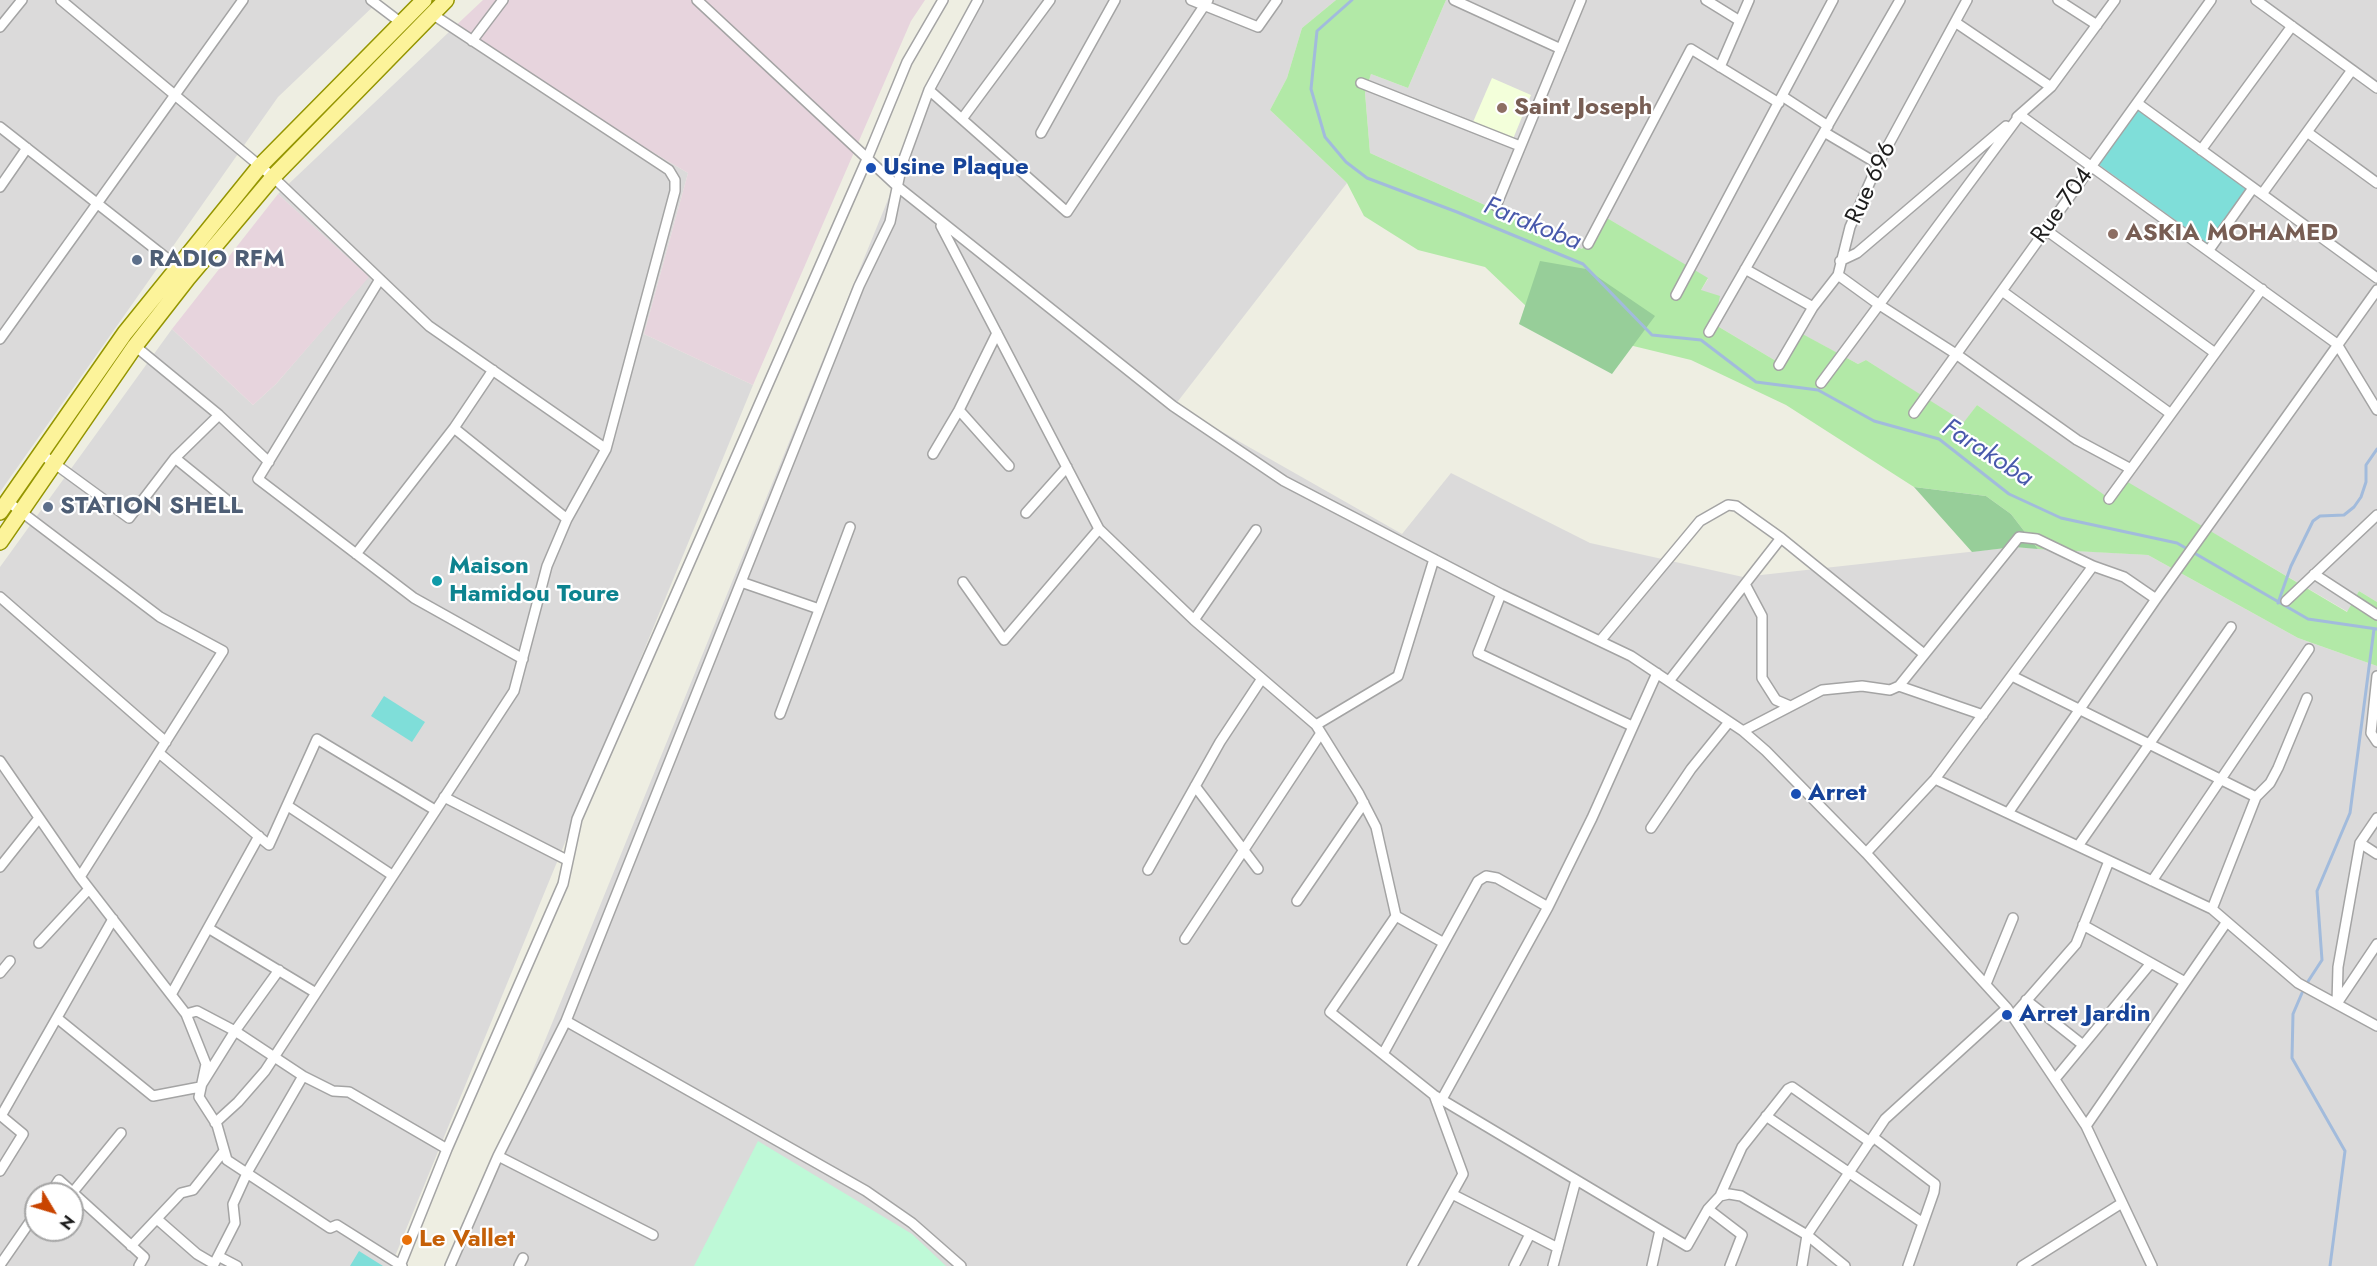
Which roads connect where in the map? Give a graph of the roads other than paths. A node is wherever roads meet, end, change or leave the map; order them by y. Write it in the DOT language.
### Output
graph roads {
  1 [pos="22,0"];
  2 [pos="61,0"];
  3 [pos="243,0"];
  4 [pos="371,0"];
  5 [pos="424,0"];
  6 [pos="446,0"];
  7 [pos="503,0"];
  8 [pos="697,0"];
  9 [pos="942,0"];
  10 [pos="978,0"];
  11 [pos="1050,0"];
  12 [pos="1115,0"];
  13 [pos="1191,0"];
  14 [pos="1277,0"];
  15 [pos="1454,0"];
  16 [pos="1581,0"];
  17 [pos="1706,0"];
  18 [pos="1749,0"];
  19 [pos="1833,0"];
  20 [pos="1900,0"];
  21 [pos="1967,0"];
  22 [pos="2058,0"];
  23 [pos="2115,0"];
  24 [pos="2211,0"];
  25 [pos="2256,0"];
  26 [pos="1206,3"];
  27 [pos="432,14"];
  28 [pos="1740,21"];
  29 [pos="400,22"];
  30 [pos="1955,22"];
  31 [pos="2097,25"];
  32 [pos="2292,26"];
  33 [pos="0,27"];
  34 [pos="472,41"];
  35 [pos="1561,49"];
  36 [pos="1720,68"];
  37 [pos="2352,70"];
  38 [pos="1361,83"];
  39 [pos="2051,87"];
  40 [pos="2377,88"];
  41 [pos="929,90"];
  42 [pos="175,95"];
  43 [pos="1780,99"];
  44 [pos="2137,103"];
  45 [pos="2020,115"];
  46 [pos="962,119"];
  47 [pos="0,127"];
  48 [pos="1826,129"];
  49 [pos="2307,132"];
  50 [pos="1041,133"];
  51 [pos="1520,146"];
  52 [pos="27,148"];
  53 [pos="2201,150"];
  54 [pos="867,159"];
  55 [pos="1878,164"];
  56 [pos="2092,165"];
  57 [pos="260,166"];
  58 [pos="273,177"];
  59 [pos="2377,183"];
  60 [pos="0,187"];
  61 [pos="898,187"];
  62 [pos="2253,188"];
  63 [pos="2262,194"];
  64 [pos="97,204"];
  65 [pos="1496,206"];
  66 [pos="939,221"];
  67 [pos="2046,230"];
  68 [pos="1588,244"];
  69 [pos="2208,250"];
  70 [pos="1840,261"];
  71 [pos="178,267"];
  72 [pos="1745,269"];
  73 [pos="1838,275"];
  74 [pos="2377,278"];
  75 [pos="380,279"];
  76 [pos="2262,289"];
  77 [pos="2377,290"];
  78 [pos="2002,291"];
  79 [pos="1676,295"];
  80 [pos="1878,304"];
  81 [pos="1813,307"];
  82 [pos="1709,332"];
  83 [pos="997,333"];
  84 [pos="0,339"];
  85 [pos="2337,344"];
  86 [pos="135,346"];
  87 [pos="2215,353"];
  88 [pos="1956,354"];
  89 [pos="1779,365"];
  90 [pos="493,370"];
  91 [pos="1821,383"];
  92 [pos="959,410"];
  93 [pos="2377,410"];
  94 [pos="1914,412"];
  95 [pos="2171,414"];
  96 [pos="219,415"];
  97 [pos="454,428"];
  98 [pos="606,449"];
  99 [pos="40,453"];
  100 [pos="933,454"];
  101 [pos="175,458"];
  102 [pos="268,462"];
  103 [pos="53,463"];
  104 [pos="1009,466"];
  105 [pos="1067,467"];
  106 [pos="2131,469"];
  107 [pos="2109,499"];
  108 [pos="233,505"];
  109 [pos="3,507"];
  110 [pos="20,511"];
  111 [pos="1026,513"];
  112 [pos="2377,514"];
  113 [pos="567,519"];
  114 [pos="850,527"];
  115 [pos="1099,529"];
  116 [pos="1256,530"];
  117 [pos="1781,538"];
  118 [pos="0,542"];
  119 [pos="356,554"];
  120 [pos="1434,559"];
  121 [pos="2093,566"];
  122 [pos="2314,574"];
  123 [pos="741,582"];
  124 [pos="963,582"];
  125 [pos="1745,584"];
  126 [pos="1501,594"];
  127 [pos="0,597"];
  128 [pos="2156,599"];
  129 [pos="2286,601"];
  130 [pos="819,609"];
  131 [pos="2377,615"];
  132 [pos="1194,620"];
  133 [pos="2230,627"];
  134 [pos="1600,641"];
  135 [pos="2309,649"];
  136 [pos="1924,654"];
  137 [pos="523,659"];
  138 [pos="1657,673"];
  139 [pos="2012,676"];
  140 [pos="2377,676"];
  141 [pos="1261,680"];
  142 [pos="1669,681"];
  143 [pos="1899,686"];
  144 [pos="2307,698"];
  145 [pos="1790,706"];
  146 [pos="2079,710"];
  147 [pos="780,714"];
  148 [pos="1983,715"];
  149 [pos="1728,722"];
  150 [pos="1632,726"];
  151 [pos="1318,729"];
  152 [pos="1743,731"];
  153 [pos="166,742"];
  154 [pos="2377,742"];
  155 [pos="2149,744"];
  156 [pos="159,753"];
  157 [pos="0,762"];
  158 [pos="1935,779"];
  159 [pos="2221,780"];
  160 [pos="1195,786"];
  161 [pos="444,797"];
  162 [pos="2256,797"];
  163 [pos="1364,803"];
  164 [pos="288,806"];
  165 [pos="435,810"];
  166 [pos="2008,813"];
  167 [pos="39,818"];
  168 [pos="2377,818"];
  169 [pos="1651,828"];
  170 [pos="259,836"];
  171 [pos="2360,843"];
  172 [pos="2078,846"];
  173 [pos="1244,850"];
  174 [pos="1866,853"];
  175 [pos="2377,854"];
  176 [pos="567,860"];
  177 [pos="2109,861"];
  178 [pos="0,867"];
  179 [pos="1258,868"];
  180 [pos="1148,870"];
  181 [pos="392,875"];
  182 [pos="80,877"];
  183 [pos="2152,881"];
  184 [pos="89,889"];
  185 [pos="1297,901"];
  186 [pos="1548,907"];
  187 [pos="2212,909"];
  188 [pos="1396,916"];
  189 [pos="2013,918"];
  190 [pos="113,919"];
  191 [pos="2226,923"];
  192 [pos="2083,926"];
  193 [pos="208,928"];
  194 [pos="1185,939"];
  195 [pos="39,943"];
  196 [pos="1444,943"];
  197 [pos="2377,944"];
  198 [pos="10,961"];
  199 [pos="2151,963"];
  200 [pos="279,970"];
  201 [pos="0,974"];
  202 [pos="2185,982"];
  203 [pos="1986,984"];
  204 [pos="172,993"];
  205 [pos="316,993"];
  206 [pos="2026,1000"];
  207 [pos="2337,1003"];
  208 [pos="2010,1012"];
  209 [pos="186,1014"];
  210 [pos="57,1018"];
  211 [pos="566,1021"];
  212 [pos="2377,1026"];
  213 [pos="235,1031"];
  214 [pos="2083,1045"];
  215 [pos="1383,1054"];
  216 [pos="274,1057"];
  217 [pos="303,1076"];
  218 [pos="2055,1079"];
  219 [pos="200,1087"];
  220 [pos="1438,1097"];
  221 [pos="1,1116"];
  222 [pos="1766,1116"];
  223 [pos="215,1123"];
  224 [pos="2086,1126"];
  225 [pos="121,1133"];
  226 [pos="1871,1139"];
  227 [pos="447,1149"];
  228 [pos="224,1152"];
  229 [pos="498,1156"];
  230 [pos="0,1172"];
  231 [pos="1849,1173"];
  232 [pos="246,1174"];
  233 [pos="1576,1180"];
  234 [pos="81,1182"];
  235 [pos="1452,1194"];
  236 [pos="1720,1196"];
  237 [pos="84,1202"];
  238 [pos="2122,1203"];
  239 [pos="1708,1209"];
  240 [pos="157,1219"];
  241 [pos="1923,1223"];
  242 [pos="1660,1230"];
  243 [pos="24,1231"];
  244 [pos="1530,1234"];
  245 [pos="653,1235"];
  246 [pos="1807,1235"];
  247 [pos="131,1246"];
  248 [pos="1558,1248"];
  249 [pos="218,1256"];
  250 [pos="0,1265"];
  251 [pos="139,1266"];
  252 [pos="237,1266"];
  253 [pos="400,1266"];
  254 [pos="450,1266"];
  255 [pos="961,1266"];
  256 [pos="1412,1266"];
  257 [pos="1514,1266"];
  258 [pos="1553,1266"];
  259 [pos="1652,1266"];
  260 [pos="1730,1266"];
  261 [pos="1802,1266"];
  262 [pos="1845,1266"];
  263 [pos="1908,1266"];
  264 [pos="2022,1266"];
  265 [pos="2152,1266"];
  1 -- 33 [label="street"];
  2 -- 42 [label="street"];
  3 -- 42 [label="street"];
  4 -- 29 [label="street"];
  5 -- 29 [label="main road"];
  6 -- 27 [label="main road"];
  7 -- 34 [label="street"];
  8 -- 54 [label="street"];
  9 -- 54 [label="street"];
  10 -- 41 [label="street"];
  11 -- 46 [label="street"];
  12 -- 50 [label="street"];
  13 -- 26 [label="street"];
  14 -- 26 [label="street"];
  15 -- 35 [label="street"];
  16 -- 35 [label="street"];
  17 -- 28 [label="street"];
  18 -- 28 [label="street"];
  19 -- 43 [label="street"];
  20 -- 48 [label="street"];
  21 -- 30 [label="street, Rue 696"];
  22 -- 31 [label="street"];
  23 -- 31 [label="street"];
  24 -- 44 [label="street, Rue 704"];
  25 -- 32 [label="street"];
  26 -- 46 [label="street"];
  27 -- 34 [label="street"];
  27 -- 58 [label="main road"];
  28 -- 36 [label="street"];
  29 -- 57 [label="main road"];
  30 -- 39 [label="street"];
  30 -- 55 [label="street, Rue 696"];
  31 -- 39 [label="street"];
  32 -- 37 [label="street"];
  32 -- 53 [label="street"];
  34 -- 98 [label="street"];
  35 -- 51 [label="street"];
  36 -- 43 [label="street"];
  36 -- 68 [label="street"];
  37 -- 40 [label="street"];
  37 -- 49 [label="street"];
  38 -- 51 [label="street"];
  39 -- 45 [label="street"];
  41 -- 46 [label="street"];
  41 -- 61 [label="street"];
  42 -- 57 [label="street"];
  42 -- 64 [label="street"];
  43 -- 48 [label="street"];
  43 -- 79 [label="street"];
  44 -- 53 [label="street"];
  44 -- 56 [label="street, Rue 704"];
  45 -- 56 [label="street"];
  45 -- 70 [label="street"];
  45 -- 80 [label="street"];
  47 -- 52 [label="street"];
  48 -- 55 [label="street"];
  48 -- 72 [label="street"];
  49 -- 59 [label="street"];
  49 -- 63 [label="street"];
  51 -- 65 [label="street"];
  52 -- 60 [label="street"];
  52 -- 64 [label="street"];
  53 -- 62 [label="street"];
  54 -- 61 [label="street"];
  54 -- 176 [label="street"];
  55 -- 70 [label="street, Rue 696"];
  56 -- 67 [label="street, Rue 704"];
  56 -- 69 [label="street"];
  57 -- 58 [label="street"];
  57 -- 71 [label="main road"];
  58 -- 75 [label="street"];
  58 -- 86 [label="main road"];
  61 -- 66 [label="street"];
  61 -- 123 [label="street"];
  62 -- 63 [label="street"];
  62 -- 69 [label="street"];
  63 -- 74 [label="street"];
  64 -- 71 [label="street"];
  64 -- 84 [label="street"];
  66 -- 83 [label="street"];
  66 -- 120 [label="street"];
  67 -- 78 [label="street, Rue 704"];
  67 -- 87 [label="street"];
  69 -- 76 [label="street"];
  70 -- 73 [label="street, Rue 696"];
  71 -- 99 [label="main road"];
  72 -- 81 [label="street"];
  72 -- 82 [label="street"];
  73 -- 80 [label="street"];
  73 -- 81 [label="street, Rue 696"];
  75 -- 90 [label="street"];
  75 -- 102 [label="street"];
  76 -- 85 [label="street"];
  76 -- 87 [label="street"];
  77 -- 85 [label="street"];
  78 -- 88 [label="street, Rue 704"];
  78 -- 95 [label="street"];
  80 -- 88 [label="street"];
  80 -- 91 [label="street"];
  81 -- 89 [label="street, Rue 696"];
  83 -- 92 [label="street"];
  83 -- 105 [label="street"];
  85 -- 93 [label="street"];
  85 -- 128 [label="street"];
  86 -- 96 [label="street"];
  86 -- 103 [label="main road"];
  87 -- 95 [label="street"];
  88 -- 94 [label="street, Rue 704"];
  88 -- 106 [label="street"];
  90 -- 97 [label="street"];
  90 -- 98 [label="street"];
  92 -- 100 [label="street"];
  92 -- 104 [label="street"];
  95 -- 106 [label="street"];
  96 -- 101 [label="street"];
  96 -- 102 [label="street"];
  97 -- 113 [label="street"];
  97 -- 119 [label="street"];
  98 -- 113 [label="street"];
  99 -- 103 [label="street"];
  99 -- 109 [label="main road"];
  101 -- 103 [label="street"];
  101 -- 108 [label="street"];
  102 -- 119 [label="street"];
  103 -- 110 [label="main road"];
  105 -- 111 [label="street"];
  105 -- 115 [label="street"];
  106 -- 107 [label="street"];
  109 -- 110 [label="street"];
  110 -- 118 [label="main road"];
  110 -- 153 [label="street"];
  112 -- 122 [label="street"];
  113 -- 137 [label="street"];
  114 -- 130 [label="street"];
  115 -- 124 [label="street"];
  115 -- 132 [label="street"];
  116 -- 132 [label="street"];
  117 -- 125 [label="street"];
  117 -- 134 [label="street"];
  117 -- 136 [label="street"];
  119 -- 137 [label="street"];
  120 -- 126 [label="street"];
  120 -- 151 [label="street"];
  121 -- 128 [label="street"];
  121 -- 136 [label="street"];
  121 -- 139 [label="street"];
  122 -- 129 [label="street"];
  122 -- 131 [label="street"];
  123 -- 130 [label="street"];
  123 -- 211 [label="street"];
  125 -- 142 [label="street"];
  125 -- 145 [label="street"];
  126 -- 134 [label="street"];
  126 -- 150 [label="street"];
  127 -- 153 [label="street"];
  128 -- 146 [label="street"];
  130 -- 147 [label="street"];
  132 -- 141 [label="street"];
  133 -- 155 [label="street"];
  134 -- 138 [label="street"];
  135 -- 159 [label="street"];
  136 -- 143 [label="street"];
  137 -- 161 [label="street"];
  138 -- 142 [label="street"];
  138 -- 150 [label="street"];
  139 -- 146 [label="street"];
  139 -- 148 [label="street"];
  140 -- 154 [label="street"];
  141 -- 151 [label="street"];
  141 -- 160 [label="street"];
  142 -- 149 [label="street"];
  143 -- 145 [label="street"];
  143 -- 148 [label="street"];
  144 -- 162 [label="street"];
  145 -- 152 [label="street"];
  146 -- 155 [label="street"];
  146 -- 166 [label="street"];
  148 -- 158 [label="street"];
  149 -- 152 [label="street"];
  149 -- 169 [label="street"];
  150 -- 186 [label="street"];
  151 -- 163 [label="street"];
  151 -- 173 [label="street"];
  152 -- 174 [label="street"];
  153 -- 156 [label="street"];
  155 -- 159 [label="street"];
  155 -- 172 [label="street"];
  156 -- 170 [label="street"];
  156 -- 182 [label="street"];
  157 -- 167 [label="street"];
  158 -- 166 [label="street"];
  158 -- 174 [label="street"];
  159 -- 162 [label="street"];
  159 -- 183 [label="street"];
  160 -- 173 [label="street"];
  160 -- 180 [label="street"];
  161 -- 165 [label="street"];
  161 -- 176 [label="street"];
  162 -- 187 [label="street"];
  163 -- 185 [label="street"];
  163 -- 188 [label="street"];
  164 -- 165 [label="street"];
  164 -- 170 [label="street"];
  164 -- 181 [label="street"];
  165 -- 181 [label="street"];
  166 -- 172 [label="street"];
  167 -- 178 [label="street"];
  167 -- 182 [label="street"];
  168 -- 171 [label="street"];
  170 -- 193 [label="street"];
  171 -- 175 [label="street"];
  171 -- 207 [label="street"];
  172 -- 177 [label="street"];
  173 -- 179 [label="street"];
  173 -- 194 [label="street"];
  174 -- 203 [label="street"];
  176 -- 227 [label="street"];
  177 -- 183 [label="street"];
  177 -- 192 [label="street"];
  181 -- 205 [label="street"];
  182 -- 184 [label="street"];
  183 -- 187 [label="street"];
  184 -- 190 [label="street"];
  184 -- 195 [label="street"];
  186 -- 196 [label="street"];
  186 -- 220 [label="street"];
  187 -- 191 [label="street"];
  188 -- 196 [label="street"];
  188 -- 215 [label="street"];
  189 -- 203 [label="street"];
  190 -- 204 [label="street"];
  190 -- 210 [label="street"];
  191 -- 202 [label="street"];
  191 -- 207 [label="street"];
  192 -- 199 [label="street"];
  192 -- 206 [label="street"];
  193 -- 200 [label="street"];
  193 -- 204 [label="street"];
  196 -- 215 [label="street"];
  197 -- 207 [label="street"];
  198 -- 201 [label="street"];
  199 -- 202 [label="street"];
  199 -- 214 [label="street"];
  200 -- 205 [label="street"];
  200 -- 213 [label="street"];
  202 -- 224 [label="street"];
  203 -- 208 [label="street"];
  204 -- 209 [label="street"];
  205 -- 216 [label="street"];
  206 -- 208 [label="street"];
  206 -- 214 [label="street"];
  207 -- 212 [label="street"];
  208 -- 218 [label="street"];
  208 -- 226 [label="street"];
  209 -- 213 [label="street"];
  209 -- 219 [label="street"];
  210 -- 219 [label="street"];
  210 -- 221 [label="street"];
  211 -- 229 [label="street"];
  211 -- 255 [label="street"];
  213 -- 216 [label="street"];
  213 -- 219 [label="street"];
  214 -- 218 [label="street"];
  215 -- 220 [label="street"];
  216 -- 217 [label="street"];
  216 -- 223 [label="street"];
  217 -- 227 [label="street"];
  217 -- 232 [label="street"];
  218 -- 224 [label="street"];
  219 -- 223 [label="street"];
  220 -- 233 [label="street"];
  220 -- 235 [label="street"];
  221 -- 230 [label="street"];
  222 -- 226 [label="street"];
  222 -- 231 [label="street"];
  222 -- 236 [label="street"];
  223 -- 228 [label="street"];
  224 -- 238 [label="street"];
  225 -- 234 [label="street"];
  226 -- 231 [label="street"];
  226 -- 241 [label="street"];
  227 -- 253 [label="street"];
  228 -- 232 [label="street"];
  228 -- 240 [label="street"];
  229 -- 245 [label="street"];
  229 -- 254 [label="street"];
  231 -- 241 [label="street"];
  231 -- 246 [label="street"];
  232 -- 249 [label="street"];
  232 -- 253 [label="street"];
  233 -- 242 [label="street"];
  233 -- 248 [label="street"];
  235 -- 244 [label="street"];
  235 -- 256 [label="street"];
  236 -- 239 [label="street"];
  236 -- 246 [label="street"];
  237 -- 247 [label="street"];
  238 -- 264 [label="street"];
  238 -- 265 [label="street"];
  239 -- 242 [label="street"];
  239 -- 260 [label="street"];
  240 -- 247 [label="street"];
  240 -- 249 [label="street"];
  241 -- 263 [label="street"];
  242 -- 259 [label="street"];
  243 -- 250 [label="street"];
  244 -- 248 [label="street"];
  244 -- 257 [label="street"];
  246 -- 261 [label="street"];
  246 -- 262 [label="street"];
  247 -- 251 [label="street"];
  248 -- 258 [label="street"];
  249 -- 252 [label="street"];
}
